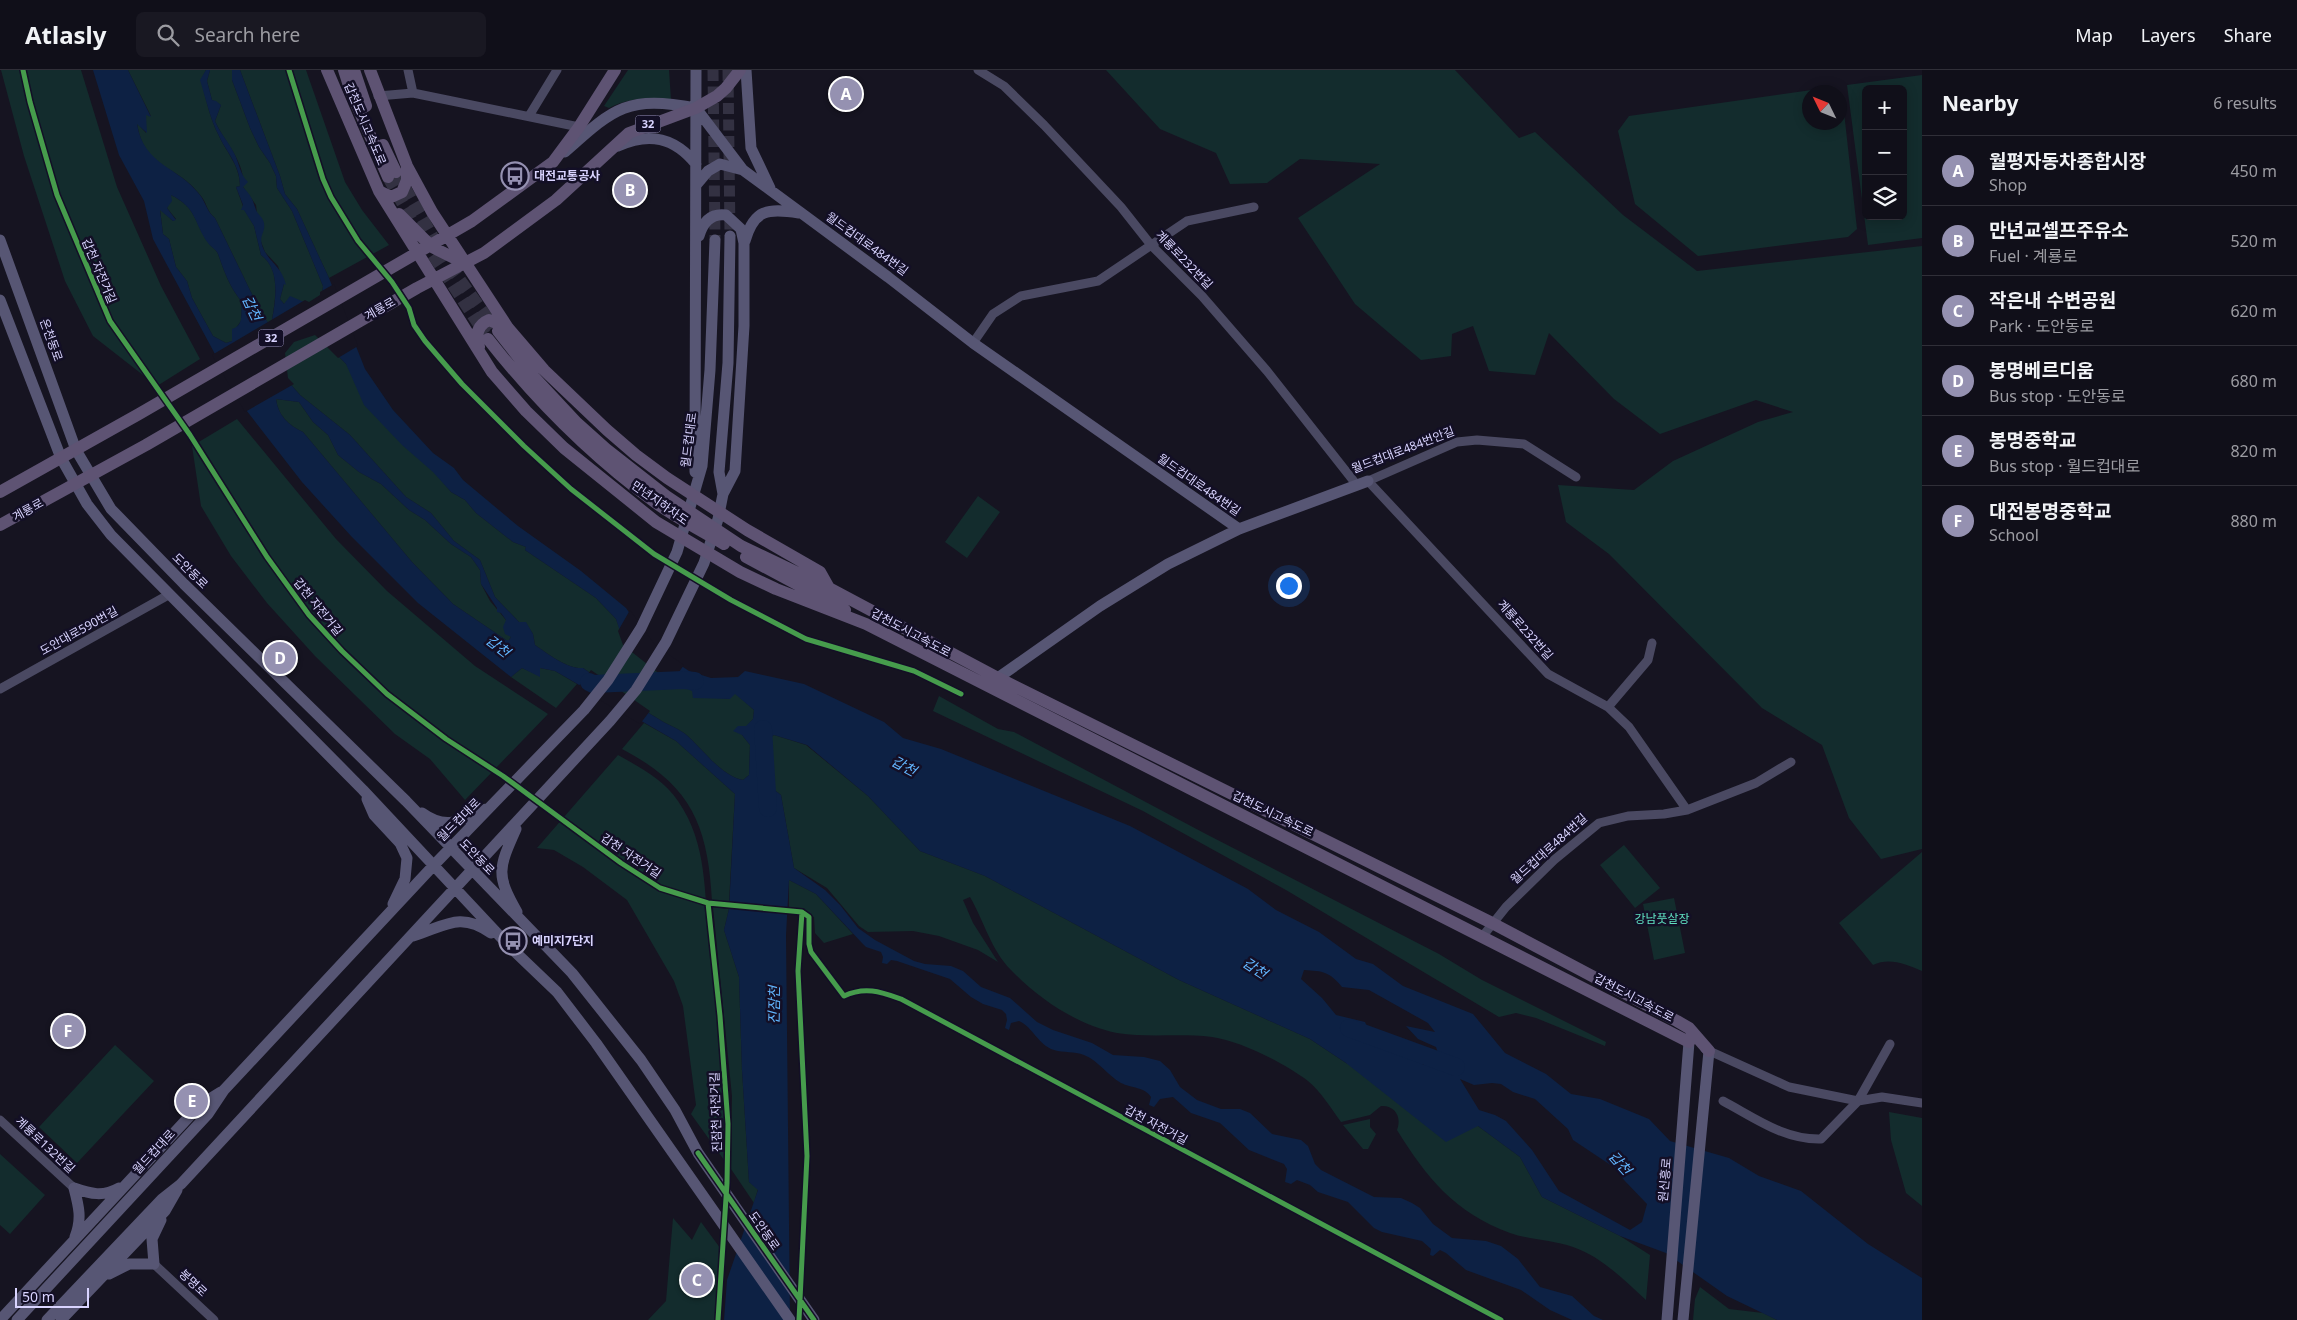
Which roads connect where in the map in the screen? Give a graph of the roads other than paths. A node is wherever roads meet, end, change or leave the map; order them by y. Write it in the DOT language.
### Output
graph roads {
  1 [pos="327,70"];
  2 [pos="344,70"];
  3 [pos="354,70"];
  4 [pos="370,70"];
  5 [pos="408,70"];
  6 [pos="557,70"];
  7 [pos="615,70"];
  8 [pos="696,70"];
  9 [pos="740,70"];
  10 [pos="746,70"];
  11 [pos="978,70"];
  12 [pos="412,93"];
  13 [pos="378,96"];
  14 [pos="696,108"];
  15 [pos="529,116"];
  16 [pos="579,127"];
  17 [pos="606,151"];
  18 [pos="553,162"];
  19 [pos="696,164"];
  20 [pos="742,170"];
  21 [pos="397,172"];
  22 [pos="697,184"];
  23 [pos="379,192"];
  24 [pos="772,192"];
  25 [pos="1254,207"];
  26 [pos="803,214"];
  27 [pos="447,236"];
  28 [pos="730,236"];
  29 [pos="0,240"];
  30 [pos="715,240"];
  31 [pos="697,241"];
  32 [pos="744,243"];
  33 [pos="1151,245"];
  34 [pos="417,254"];
  35 [pos="464,263"];
  36 [pos="433,280"];
  37 [pos="0,300"];
  38 [pos="498,333"];
  39 [pos="973,343"];
  40 [pos="481,355"];
  41 [pos="76,450"];
  42 [pos="61,458"];
  43 [pos="91,475"];
  44 [pos="1576,477"];
  45 [pos="1368,481"];
  46 [pos="76,483"];
  47 [pos="1356,484"];
  48 [pos="695,487"];
  49 [pos="0,492"];
  50 [pos="722,494"];
  51 [pos="0,525"];
  52 [pos="1239,530"];
  53 [pos="829,588"];
  54 [pos="170,594"];
  55 [pos="866,624"];
  56 [pos="1652,643"];
  57 [pos="998,678"];
  58 [pos="986,686"];
  59 [pos="0,689"];
  60 [pos="1608,706"];
  61 [pos="1791,762"];
  62 [pos="363,790"];
  63 [pos="406,801"];
  64 [pos="492,806"];
  65 [pos="1687,810"];
  66 [pos="519,821"];
  67 [pos="450,848"];
  68 [pos="434,865"];
  69 [pos="472,871"];
  70 [pos="455,889"];
  71 [pos="389,914"];
  72 [pos="1492,923"];
  73 [pos="525,926"];
  74 [pos="412,936"];
  75 [pos="1482,938"];
  76 [pos="511,948"];
  77 [pos="1688,1042"];
  78 [pos="1890,1044"];
  79 [pos="1709,1051"];
  80 [pos="224,1090"];
  81 [pos="1723,1101"];
  82 [pos="1858,1101"];
  83 [pos="1922,1103"];
  84 [pos="0,1120"];
  85 [pos="127,1184"];
  86 [pos="180,1184"];
  87 [pos="74,1188"];
  88 [pos="165,1212"];
  89 [pos="72,1244"];
  90 [pos="154,1264"];
  91 [pos="98,1280"];
  92 [pos="0,1320"];
  93 [pos="17,1320"];
  94 [pos="47,1320"];
  95 [pos="61,1320"];
  96 [pos="214,1320"];
  97 [pos="790,1320"];
  98 [pos="814,1320"];
  99 [pos="1667,1320"];
  100 [pos="1683,1320"];
  1 -- 23 [label="main road"];
  2 -- 21 [label="main road, 갑천도시고속도로"];
  3 -- 21 [label="main road, 갑천도시고속도로"];
  4 -- 13 [label="main road"];
  5 -- 12 [label="street"];
  6 -- 15 [label="street"];
  7 -- 16 [label="main road"];
  8 -- 14 [label="street"];
  9 -- 14 [label="main road, 계룡로 / 32"];
  10 -- 24 [label="street"];
  11 -- 33 [label="street, 계룡로232번길"];
  12 -- 13 [label="street"];
  12 -- 15 [label="street"];
  13 -- 21 [label="main road"];
  14 -- 17 [label="main road, 계룡로 / 32"];
  14 -- 18 [label="street"];
  14 -- 19 [label="street"];
  14 -- 20 [label="street"];
  15 -- 16 [label="street"];
  16 -- 18 [label="main road"];
  17 -- 19 [label="street"];
  17 -- 35 [label="main road, 계룡로 / 32"];
  18 -- 27 [label="main road"];
  19 -- 22 [label="street"];
  20 -- 22 [label="street"];
  20 -- 24 [label="street, 월드컵대로484번길"];
  21 -- 23 [label="main road"];
  21 -- 27 [label="main road"];
  22 -- 31 [label="street"];
  23 -- 34 [label="main road"];
  23 -- 35 [label="main road"];
  24 -- 26 [label="street, 월드컵대로484번길"];
  25 -- 33 [label="street"];
  26 -- 32 [label="street"];
  26 -- 39 [label="street, 월드컵대로484번길"];
  27 -- 34 [label="main road"];
  27 -- 35 [label="main road"];
  28 -- 50 [label="street"];
  29 -- 41 [label="street, 온천동로"];
  30 -- 48 [label="street, 월드컵대로"];
  31 -- 32 [label="street"];
  31 -- 48 [label="street"];
  32 -- 50 [label="street"];
  33 -- 39 [label="street"];
  33 -- 47 [label="street, 계룡로232번길"];
  34 -- 36 [label="main road"];
  34 -- 41 [label="main road, 32"];
  35 -- 36 [label="main road, 계룡로 / 32"];
  35 -- 38 [label="main road"];
  36 -- 40 [label="main road"];
  36 -- 43 [label="main road, 계룡로 / 32"];
  37 -- 42 [label="street"];
  38 -- 40 [label="main road"];
  38 -- 53 [label="main road, 만년지하차도"];
  38 -- 55 [label="main road, 만년지하차도"];
  39 -- 52 [label="street, 월드컵대로484번길"];
  40 -- 55 [label="main road"];
  41 -- 42 [label="main road, 32"];
  41 -- 43 [label="street, 도안동로"];
  42 -- 46 [label="street"];
  42 -- 49 [label="main road, 32"];
  43 -- 46 [label="main road, 계룡로 / 32"];
  43 -- 63 [label="street, 도안동로"];
  44 -- 45 [label="street, 월드컵대로484번안길"];
  45 -- 47 [label="street, 월드컵대로484번안길"];
  45 -- 60 [label="street, 계룡로232번길"];
  46 -- 51 [label="main road, 계룡로 / 32"];
  46 -- 54 [label="street"];
  47 -- 52 [label="street, 월드컵대로484번안길"];
  48 -- 64 [label="street, 월드컵대로"];
  50 -- 66 [label="street"];
  52 -- 57 [label="street, 월드컵대로484번길"];
  53 -- 57 [label="main road, 갑천도시고속도로"];
  54 -- 59 [label="street, 도안대로590번길"];
  54 -- 62 [label="street"];
  55 -- 58 [label="main road, 갑천도시고속도로"];
  56 -- 60 [label="street"];
  57 -- 58 [label="street, 월드컵대로484번길"];
  57 -- 72 [label="main road, 갑천도시고속도로"];
  58 -- 75 [label="main road, 갑천도시고속도로"];
  60 -- 65 [label="street, 계룡로232번길"];
  61 -- 65 [label="street, 월드컵대로484번길"];
  62 -- 68 [label="street"];
  62 -- 71 [label="street"];
  63 -- 64 [label="street"];
  63 -- 67 [label="street, 도안동로"];
  64 -- 67 [label="street, 월드컵대로"];
  65 -- 72 [label="street, 월드컵대로484번길"];
  66 -- 69 [label="street"];
  66 -- 73 [label="street"];
  67 -- 68 [label="street, 월드컵대로"];
  67 -- 69 [label="street, 도안동로"];
  68 -- 70 [label="street"];
  68 -- 71 [label="street, 월드컵대로"];
  69 -- 70 [label="street"];
  69 -- 73 [label="street, 도안동로"];
  70 -- 74 [label="street"];
  70 -- 76 [label="street"];
  71 -- 80 [label="street, 월드컵대로"];
  72 -- 75 [label="street, 월드컵대로484번길"];
  72 -- 79 [label="main road, 갑천도시고속도로"];
  73 -- 98 [label="street, 도안동로"];
  74 -- 76 [label="street"];
  74 -- 86 [label="street"];
  75 -- 77 [label="main road, 갑천도시고속도로"];
  76 -- 97 [label="street"];
  77 -- 79 [label="street"];
  77 -- 99 [label="street, 원신흥로"];
  78 -- 82 [label="street"];
  79 -- 82 [label="street"];
  79 -- 100 [label="street"];
  80 -- 85 [label="street"];
  80 -- 93 [label="street, 월드컵대로"];
  81 -- 82 [label="street"];
  82 -- 83 [label="street"];
  84 -- 87 [label="street, 계룡로132번길"];
  85 -- 87 [label="street"];
  85 -- 89 [label="street"];
  86 -- 88 [label="street"];
  86 -- 94 [label="street"];
  87 -- 89 [label="street"];
  88 -- 90 [label="street"];
  88 -- 91 [label="street"];
  89 -- 92 [label="street"];
  90 -- 91 [label="street"];
  90 -- 96 [label="street, 봉명로"];
  91 -- 95 [label="street"];
}
